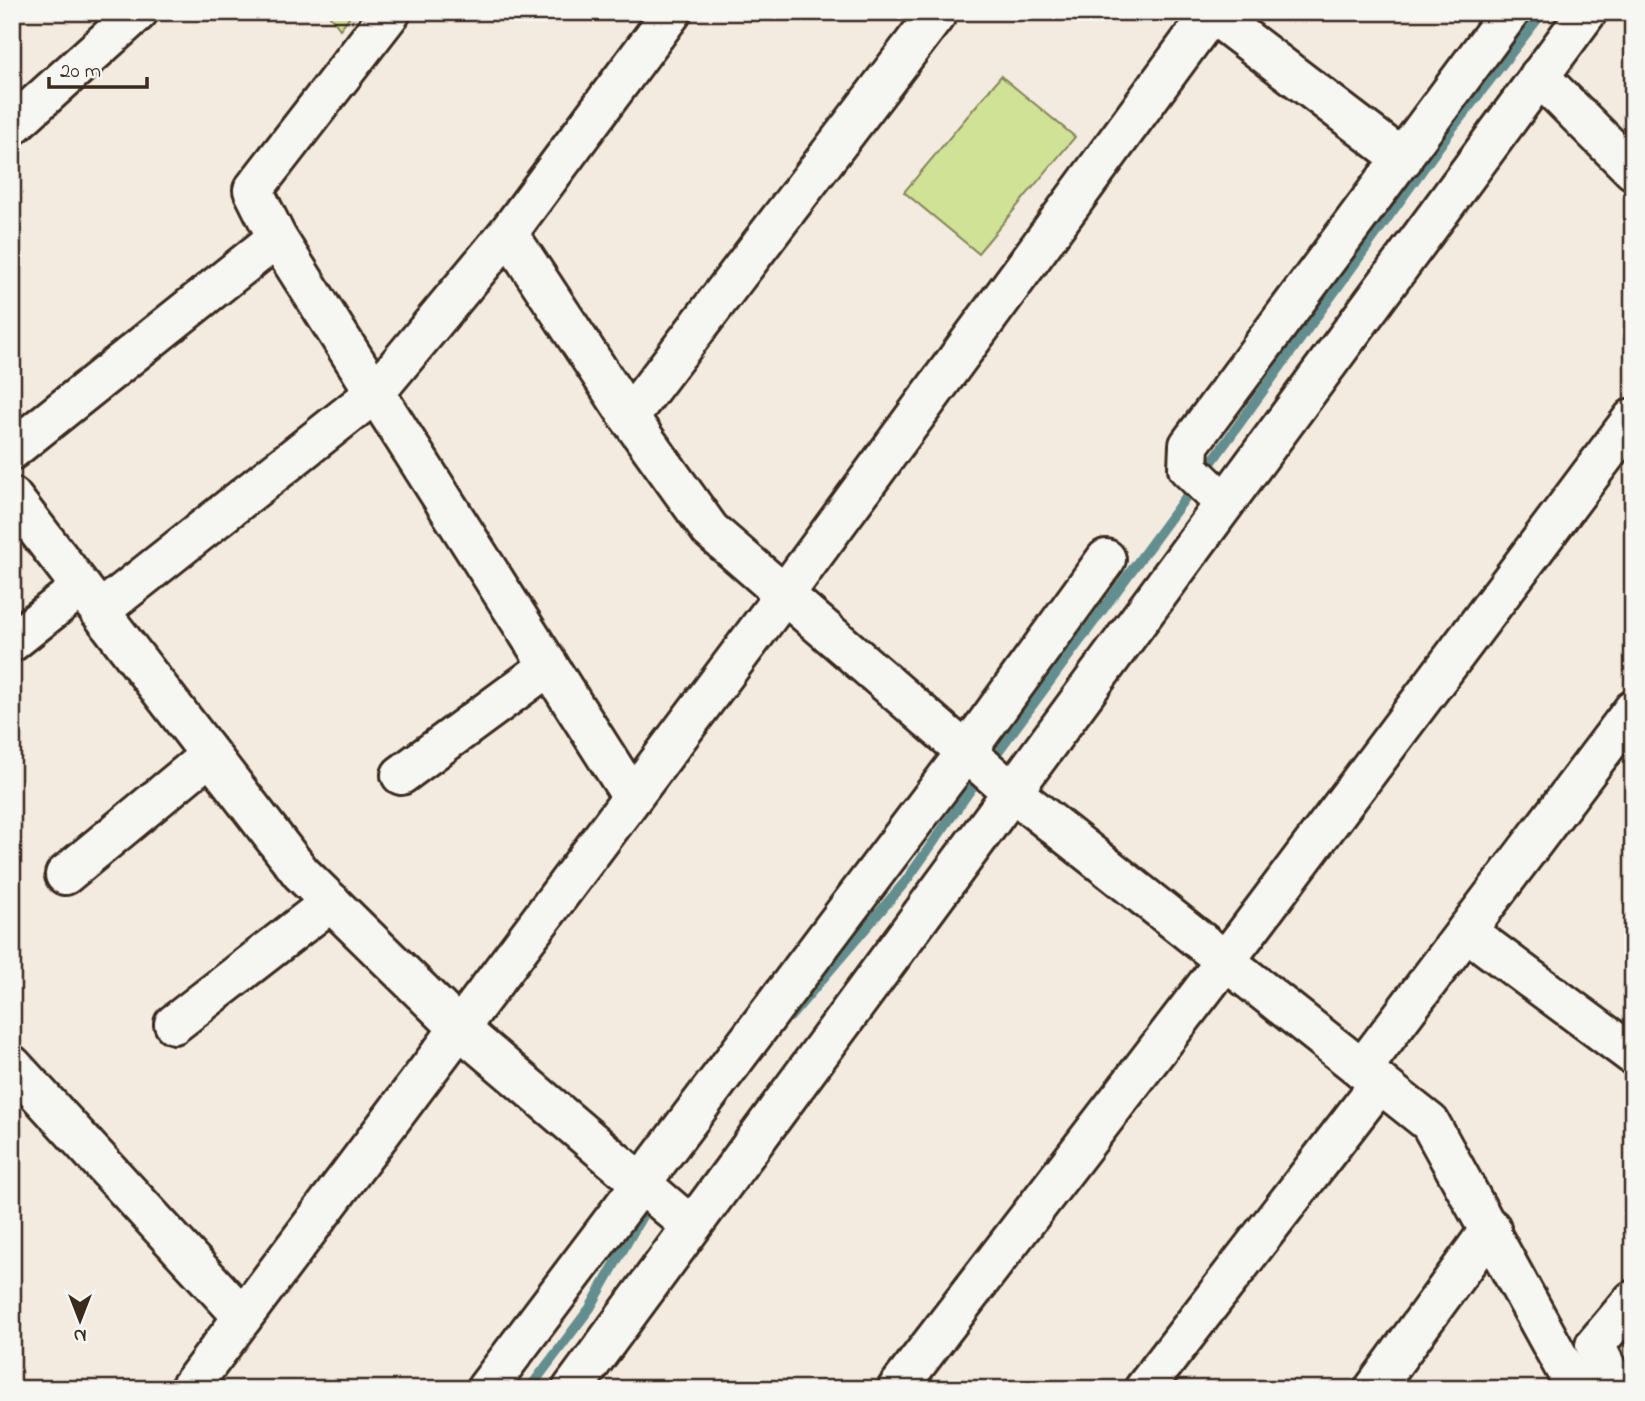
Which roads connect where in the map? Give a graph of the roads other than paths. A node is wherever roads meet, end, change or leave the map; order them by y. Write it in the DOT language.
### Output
graph roads {
  1 [pos="138,12"];
  2 [pos="391,12"];
  3 [pos="672,12"];
  4 [pos="938,12"];
  5 [pos="1587,12"];
  6 [pos="1211,13"];
  7 [pos="1507,17"];
  8 [pos="1547,66"];
  9 [pos="12,126"];
  10 [pos="1403,159"];
  11 [pos="1633,170"];
  12 [pos="508,233"];
  13 [pos="276,238"];
  14 [pos="375,393"];
  15 [pos="629,417"];
  16 [pos="1633,418"];
  17 [pos="12,450"];
  18 [pos="12,497"];
  19 [pos="1223,502"];
  20 [pos="1106,559"];
  21 [pos="784,595"];
  22 [pos="90,599"];
  23 [pos="12,642"];
  24 [pos="549,666"];
  25 [pos="1633,710"];
  26 [pos="966,752"];
  27 [pos="210,755"];
  28 [pos="401,775"];
  29 [pos="1011,791"];
  30 [pos="632,797"];
  31 [pos="65,875"];
  32 [pos="331,902"];
  33 [pos="1466,931"];
  34 [pos="1225,961"];
  35 [pos="174,1024"];
  36 [pos="459,1028"];
  37 [pos="1627,1039"];
  38 [pos="12,1065"];
  39 [pos="1371,1076"];
  40 [pos="640,1185"];
  41 [pos="691,1226"];
  42 [pos="1491,1228"];
  43 [pos="1633,1300"];
  44 [pos="243,1317"];
  45 [pos="1376,1388"];
  46 [pos="189,1389"];
  47 [pos="486,1389"];
  48 [pos="572,1389"];
  49 [pos="897,1389"];
  50 [pos="1144,1389"];
  51 [pos="1576,1389"];
  52 [pos="1616,1389"];
  1 -- 9 [label="street"];
  2 -- 13 [label="street"];
  3 -- 12 [label="street"];
  4 -- 15 [label="street"];
  5 -- 8 [label="street"];
  6 -- 10 [label="street"];
  6 -- 21 [label="street"];
  7 -- 8 [label="street"];
  7 -- 10 [label="street"];
  8 -- 11 [label="street"];
  8 -- 19 [label="street"];
  10 -- 19 [label="street"];
  12 -- 14 [label="street"];
  12 -- 15 [label="street"];
  13 -- 14 [label="street"];
  13 -- 17 [label="street"];
  14 -- 22 [label="street"];
  14 -- 24 [label="street"];
  15 -- 21 [label="street"];
  16 -- 34 [label="street"];
  18 -- 22 [label="street"];
  19 -- 29 [label="street"];
  20 -- 26 [label="street"];
  21 -- 26 [label="street"];
  21 -- 30 [label="street"];
  22 -- 23 [label="street"];
  22 -- 27 [label="street"];
  24 -- 28 [label="street"];
  24 -- 30 [label="street"];
  25 -- 33 [label="street"];
  26 -- 29 [label="street"];
  26 -- 40 [label="street"];
  27 -- 31 [label="street"];
  27 -- 32 [label="street"];
  29 -- 34 [label="street"];
  29 -- 41 [label="street"];
  30 -- 36 [label="street"];
  32 -- 35 [label="street"];
  32 -- 36 [label="street"];
  33 -- 37 [label="street"];
  33 -- 39 [label="street"];
  34 -- 39 [label="street"];
  34 -- 49 [label="street"];
  36 -- 40 [label="street"];
  36 -- 44 [label="street"];
  38 -- 44 [label="street"];
  39 -- 42 [label="street"];
  39 -- 50 [label="street"];
  40 -- 41 [label="street"];
  40 -- 47 [label="street"];
  41 -- 48 [label="street"];
  42 -- 45 [label="street"];
  42 -- 51 [label="street"];
  43 -- 52 [label="street"];
  44 -- 46 [label="street"];
}
